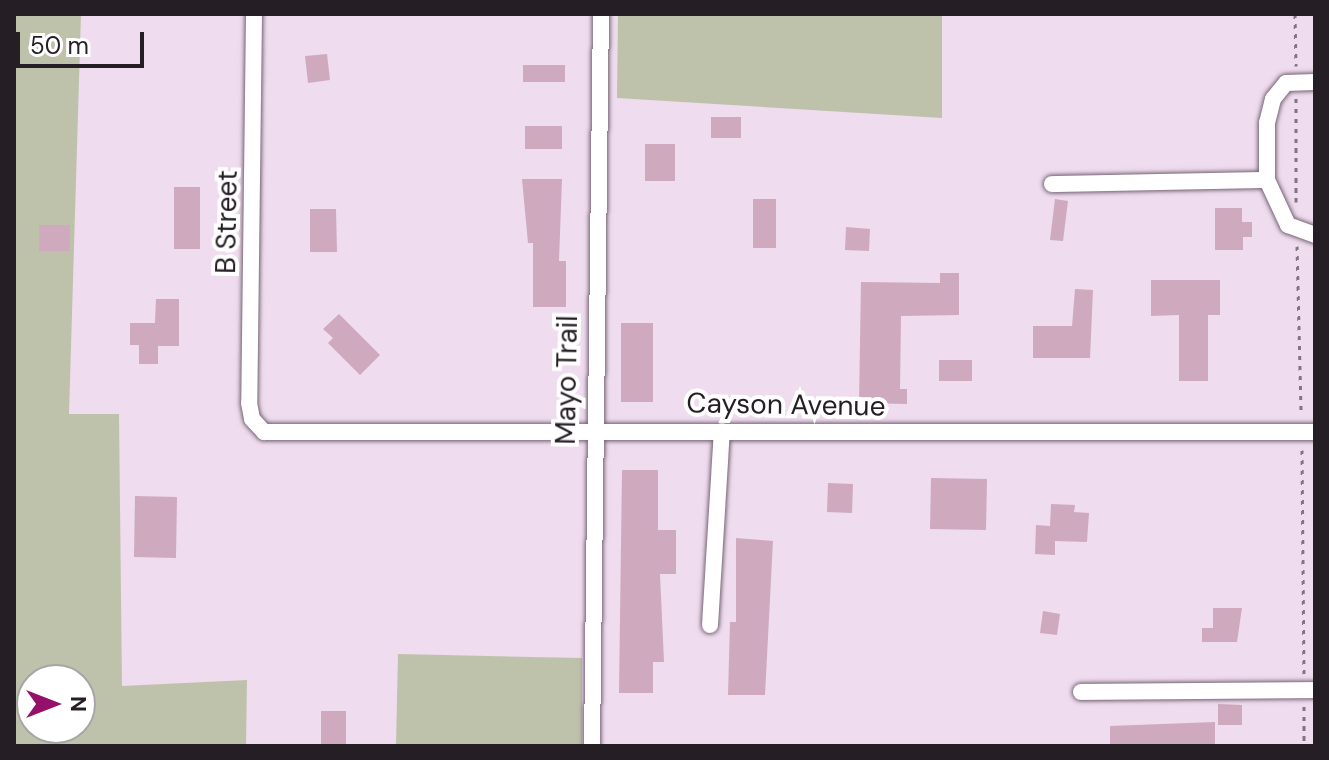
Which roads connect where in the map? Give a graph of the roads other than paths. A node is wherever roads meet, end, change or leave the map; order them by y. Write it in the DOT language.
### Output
graph roads {
  1 [pos="254,14"];
  2 [pos="601,14"];
  3 [pos="1315,82"];
  4 [pos="1267,180"];
  5 [pos="1052,184"];
  6 [pos="1315,235"];
  7 [pos="259,428"];
  8 [pos="595,431"];
  9 [pos="722,431"];
  10 [pos="1308,432"];
  11 [pos="710,625"];
  12 [pos="1310,690"];
  13 [pos="1081,692"];
  14 [pos="592,746"];
  1 -- 7 [label="street, B Street"];
  2 -- 8 [label="street, Mayo Trail"];
  3 -- 4 [label="street"];
  4 -- 5 [label="street"];
  4 -- 6 [label="street"];
  7 -- 8 [label="street, Cayson Avenue"];
  8 -- 9 [label="street, Cayson Avenue"];
  8 -- 14 [label="street, Mayo Trail"];
  9 -- 10 [label="street, Cayson Avenue"];
  9 -- 11 [label="street"];
  12 -- 13 [label="street"];
}
